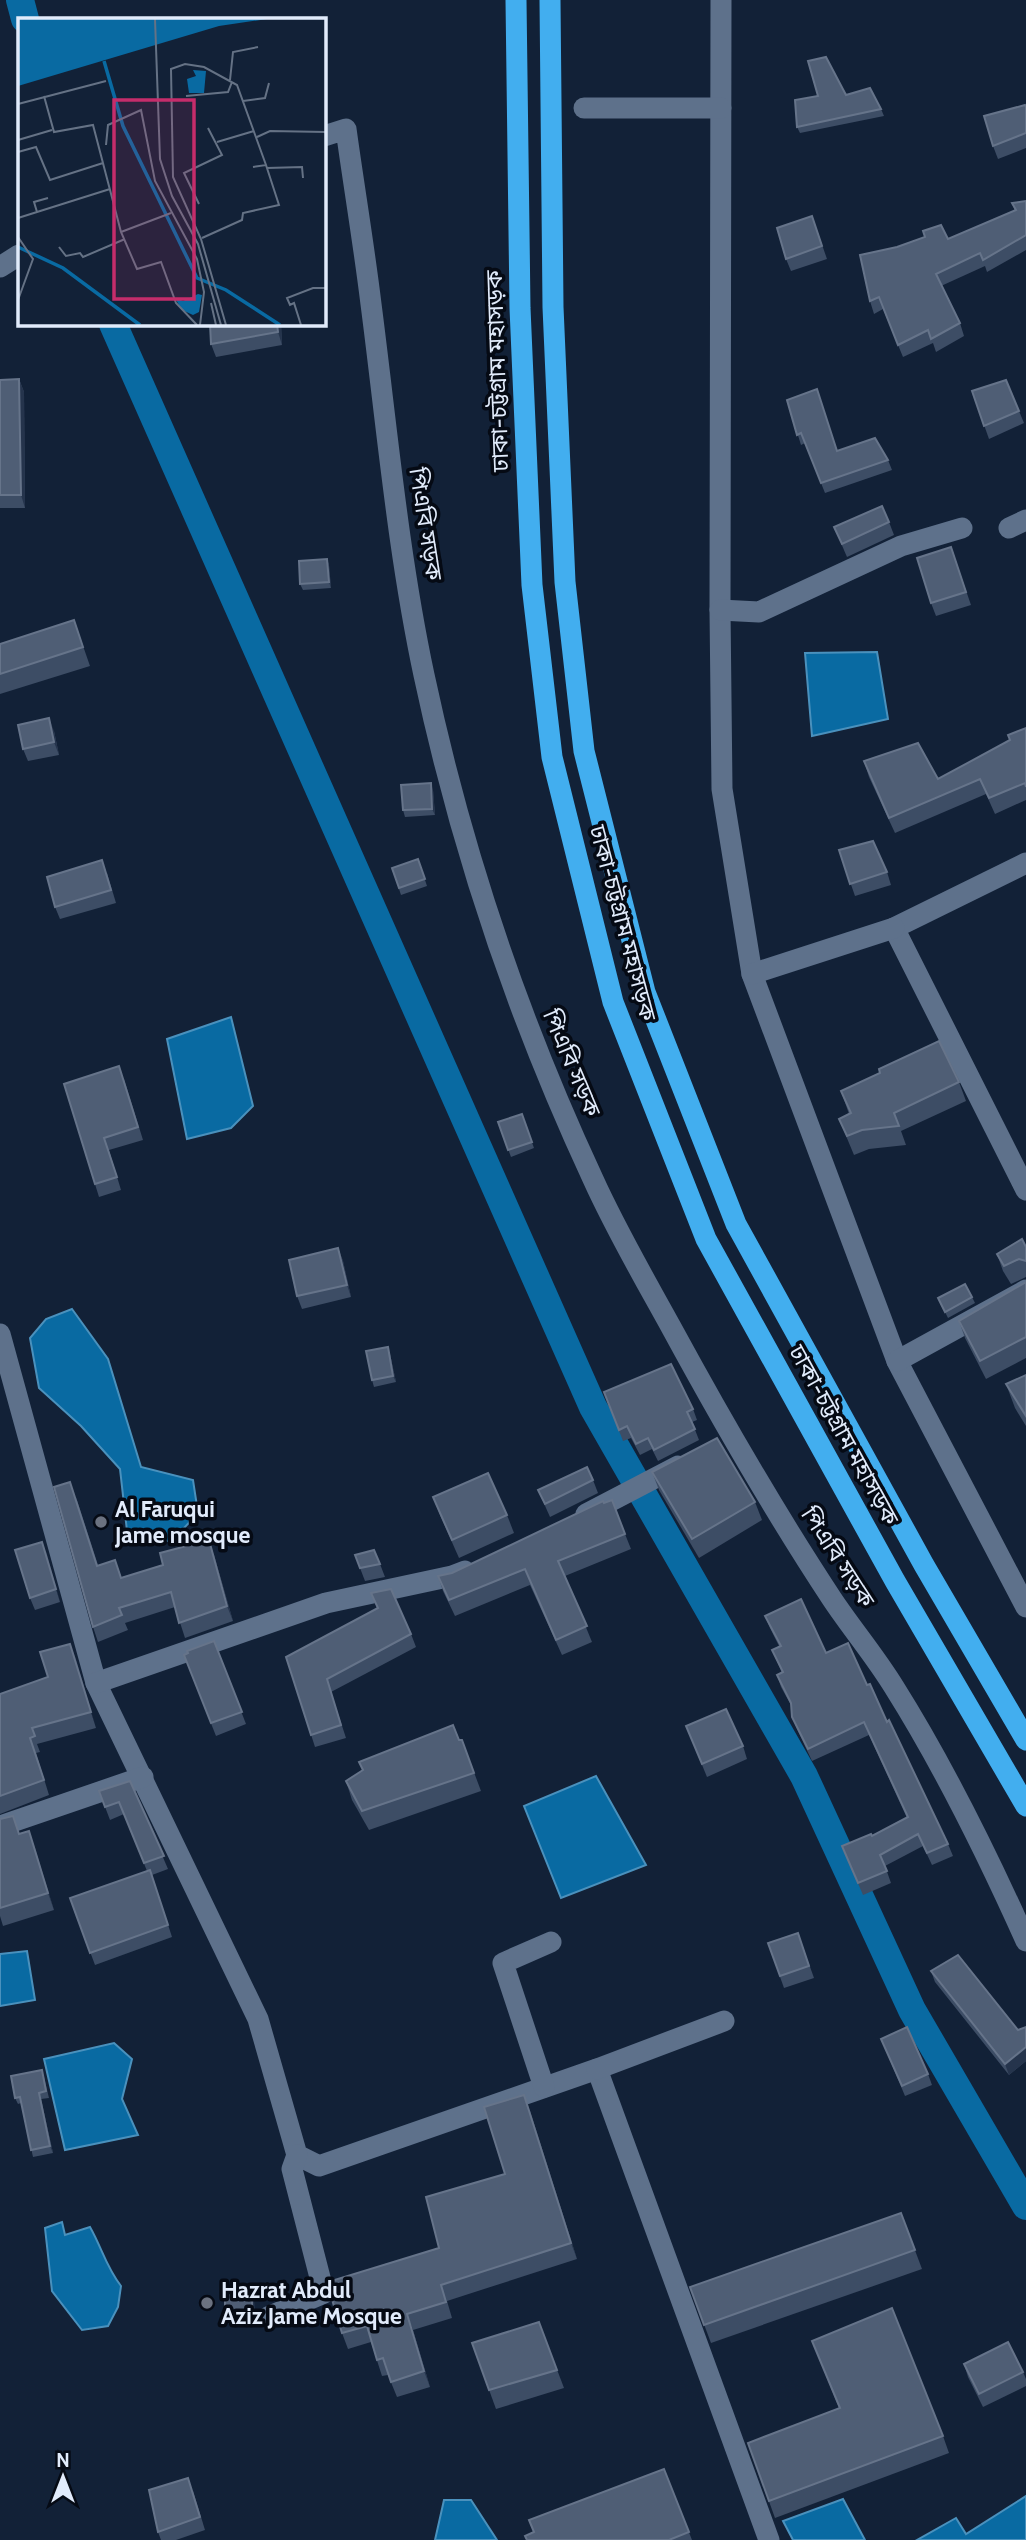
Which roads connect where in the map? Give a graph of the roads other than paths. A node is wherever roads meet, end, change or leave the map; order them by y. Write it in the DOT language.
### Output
graph roads {
  1 [pos="516,0"];
  2 [pos="550,0"];
  3 [pos="721,0"];
  4 [pos="584,108"];
  5 [pos="721,108"];
  6 [pos="326,135"];
  7 [pos="18,256"];
  8 [pos="0,267"];
  9 [pos="962,528"];
  10 [pos="720,610"];
  11 [pos="1026,863"];
  12 [pos="894,928"];
  13 [pos="752,974"];
  14 [pos="1026,1190"];
  15 [pos="1026,1290"];
  16 [pos="0,1334"];
  17 [pos="897,1361"];
  18 [pos="733,1437"];
  19 [pos="564,1525"];
  20 [pos="489,1559"];
  21 [pos="1026,1607"];
  22 [pos="96,1684"];
  23 [pos="1026,1740"];
  24 [pos="143,1777"];
  25 [pos="1026,1806"];
  26 [pos="0,1826"];
  27 [pos="1026,1941"];
  28 [pos="551,1942"];
  29 [pos="724,2021"];
  30 [pos="597,2069"];
  31 [pos="544,2087"];
  32 [pos="297,2155"];
  33 [pos="268,2317"];
  34 [pos="769,2540"];
  1 -- 25 [label="highway, ঢাকা-চট্টগ্রাম মহাসড়ক"];
  2 -- 23 [label="highway, ঢাকা-চট্টগ্রাম মহাসড়ক"];
  3 -- 5 [label="street"];
  4 -- 5 [label="street"];
  5 -- 10 [label="street"];
  6 -- 18 [label="street, পিএবি সড়ক"];
  7 -- 8 [label="street"];
  9 -- 10 [label="street"];
  10 -- 13 [label="street"];
  11 -- 12 [label="street"];
  12 -- 13 [label="street"];
  12 -- 14 [label="street"];
  13 -- 17 [label="street"];
  15 -- 17 [label="street"];
  16 -- 22 [label="street"];
  17 -- 21 [label="street"];
  18 -- 19 [label="street"];
  18 -- 27 [label="street, পিএবি সড়ক"];
  20 -- 22 [label="street"];
  22 -- 24 [label="street"];
  24 -- 26 [label="street"];
  24 -- 32 [label="street"];
  28 -- 31 [label="street"];
  29 -- 30 [label="street"];
  30 -- 31 [label="street"];
  30 -- 34 [label="street"];
  31 -- 32 [label="street"];
  32 -- 33 [label="street"];
}
